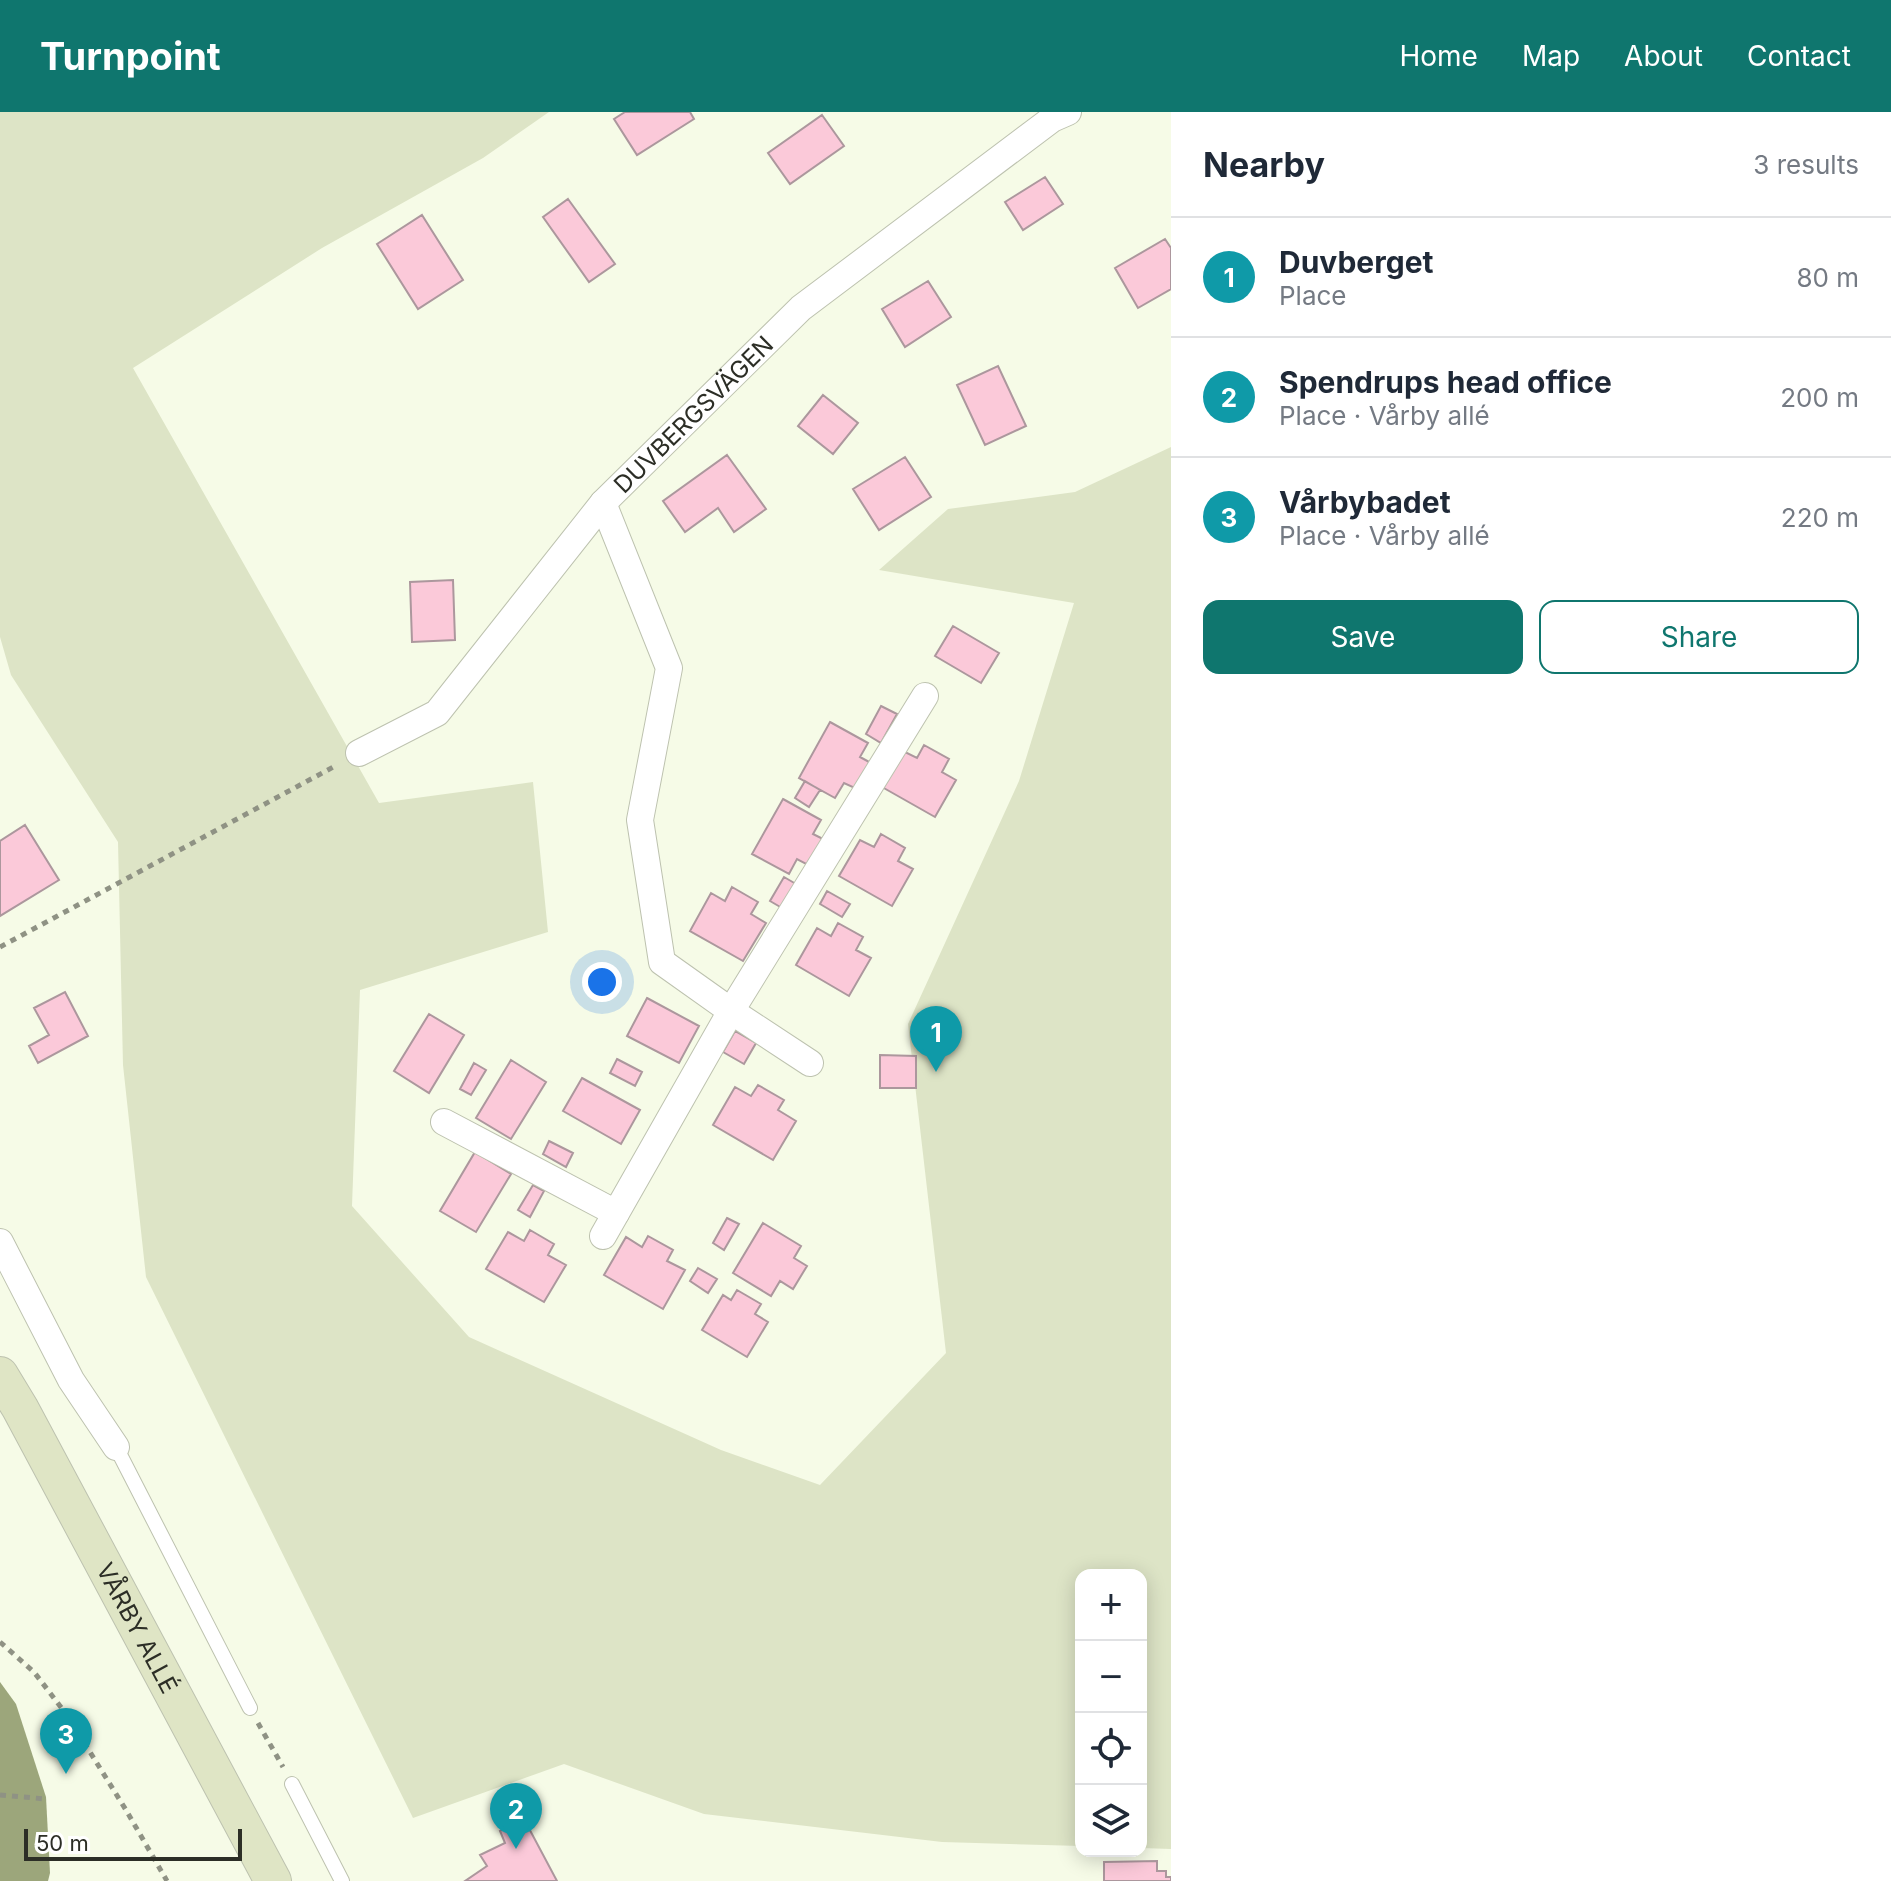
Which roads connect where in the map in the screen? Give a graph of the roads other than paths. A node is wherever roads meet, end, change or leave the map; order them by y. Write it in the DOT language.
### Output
graph roads {
  1 [pos="1056,114"];
  2 [pos="603,503"];
  3 [pos="925,696"];
  4 [pos="359,753"];
  5 [pos="731,1011"];
  6 [pos="810,1063"];
  7 [pos="444,1122"];
  8 [pos="616,1213"];
  9 [pos="603,1236"];
  10 [pos="0,1242"];
  11 [pos="0,1375"];
  12 [pos="116,1447"];
  13 [pos="250,1708"];
  14 [pos="292,1784"];
  15 [pos="273,1881"];
  16 [pos="342,1881"];
  1 -- 2 [label="street, DUVBERGSVÄGEN"];
  2 -- 4 [label="street, DUVBERGSVÄGEN"];
  2 -- 5 [label="street"];
  3 -- 5 [label="street"];
  5 -- 6 [label="street"];
  5 -- 8 [label="street"];
  7 -- 8 [label="street"];
  8 -- 9 [label="street"];
  10 -- 12 [label="street"];
  11 -- 15 [label="street, VÅRBY ALLÉ"];
  12 -- 13 [label="lane"];
  14 -- 16 [label="lane"];
}
